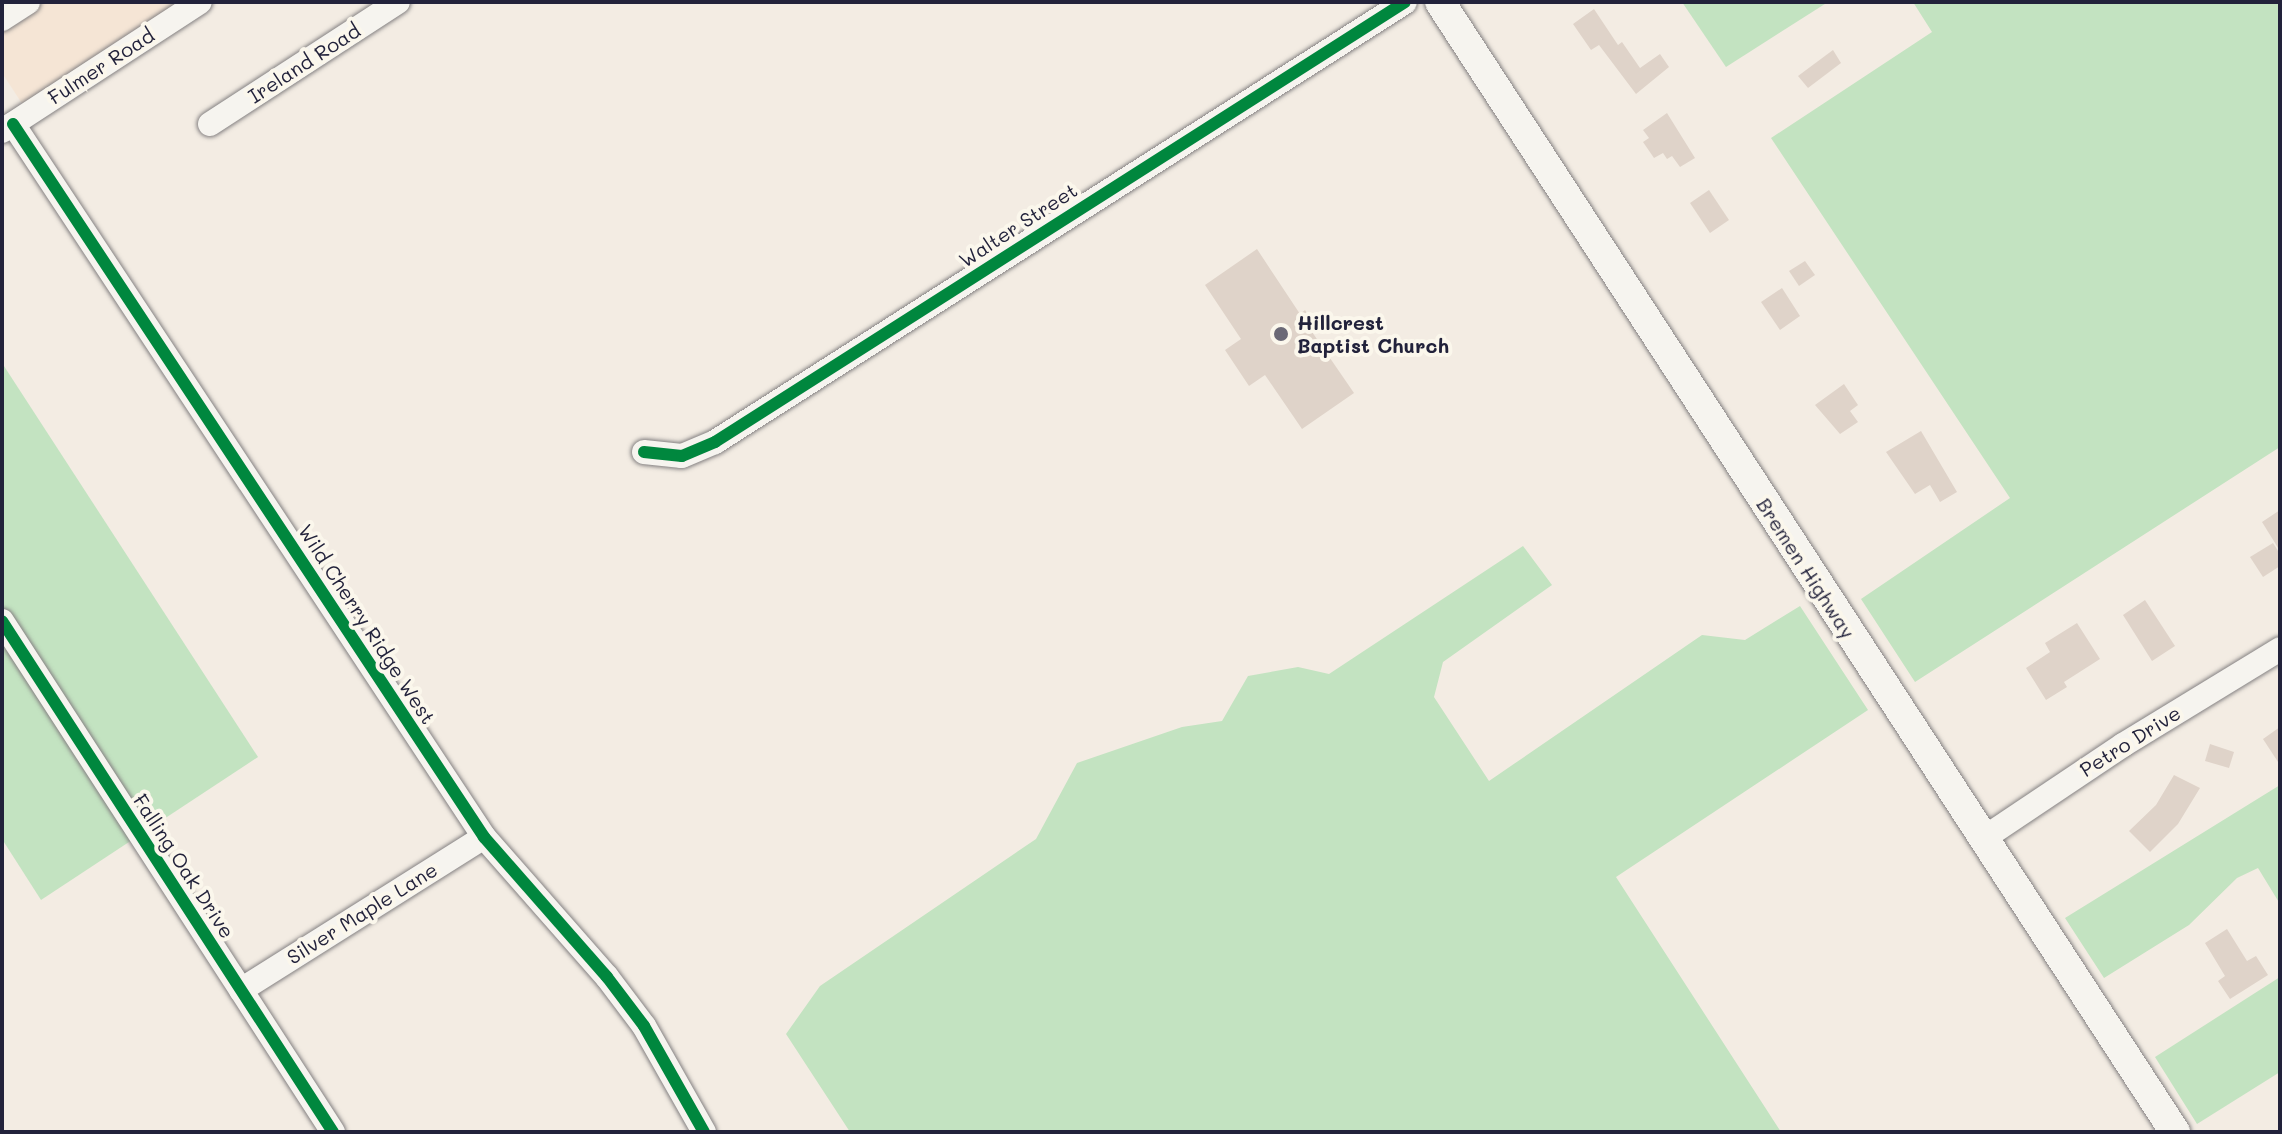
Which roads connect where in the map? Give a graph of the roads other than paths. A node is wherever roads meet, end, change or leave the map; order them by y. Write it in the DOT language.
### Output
graph roads {
  1 [pos="28,2"];
  2 [pos="200,2"];
  3 [pos="398,2"];
  4 [pos="1405,2"];
  5 [pos="1440,2"];
  6 [pos="2,19"];
  7 [pos="210,124"];
  8 [pos="7,127"];
  9 [pos="644,452"];
  10 [pos="2,621"];
  11 [pos="2280,649"];
  12 [pos="484,837"];
  13 [pos="1984,838"];
  14 [pos="241,990"];
  15 [pos="333,1132"];
  16 [pos="704,1132"];
  17 [pos="2175,1132"];
  1 -- 6 [label="street"];
  2 -- 8 [label="street, Fulmer Road"];
  3 -- 7 [label="street, Ireland Road"];
  4 -- 9 [label="street, Walter Street"];
  5 -- 13 [label="main road, Bremen Highway"];
  8 -- 12 [label="street, Wild Cherry Ridge West"];
  10 -- 14 [label="street, Falling Oak Drive"];
  11 -- 13 [label="street, Petro Drive"];
  12 -- 14 [label="street, Silver Maple Lane"];
  12 -- 16 [label="street, Wild Cherry Ridge West"];
  13 -- 17 [label="main road, Bremen Highway"];
  14 -- 15 [label="street, Falling Oak Drive"];
}
